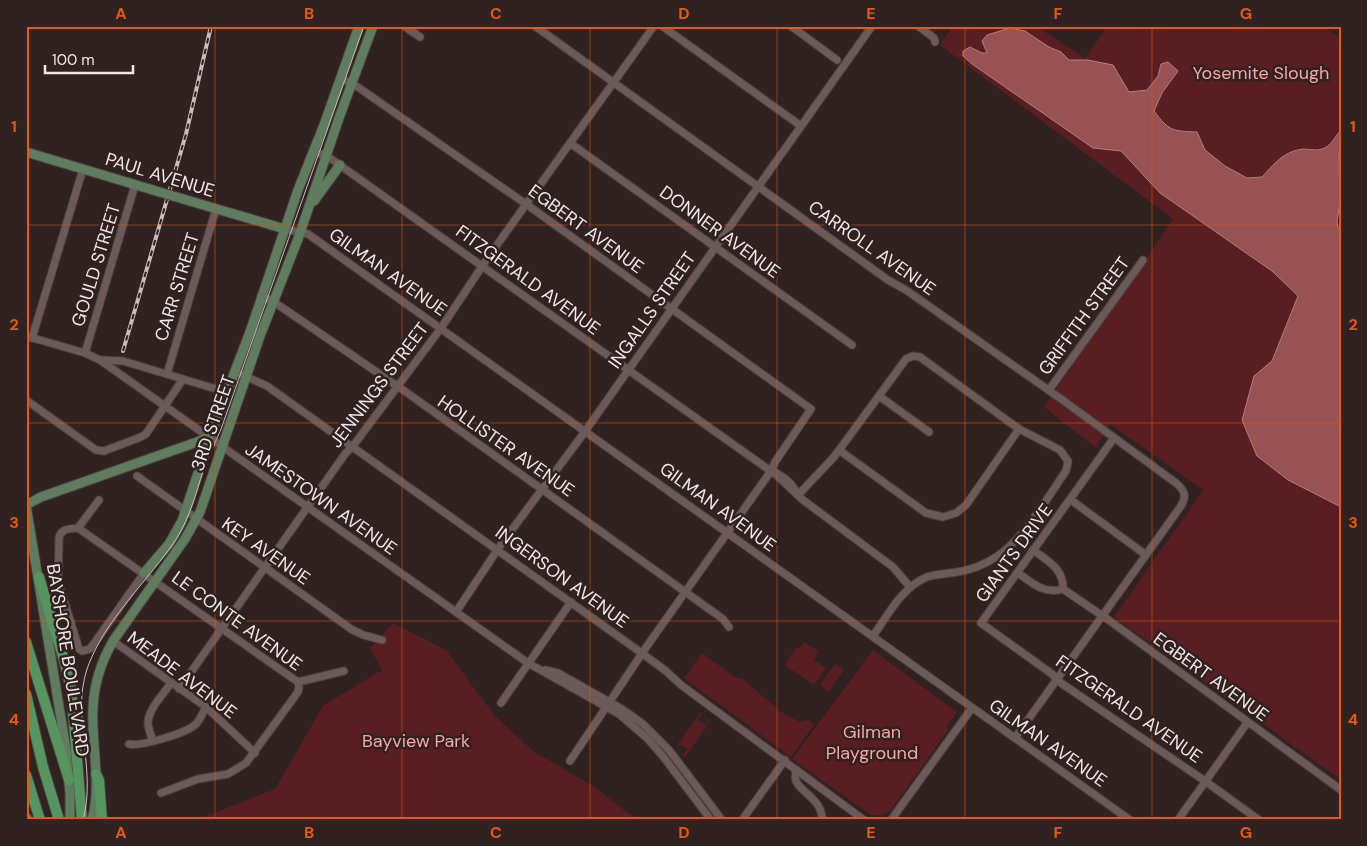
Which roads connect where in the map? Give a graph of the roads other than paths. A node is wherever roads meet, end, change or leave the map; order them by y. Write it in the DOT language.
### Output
graph roads {
  1 [pos="359,26"];
  2 [pos="372,26"];
  3 [pos="404,26"];
  4 [pos="535,26"];
  5 [pos="654,26"];
  6 [pos="662,26"];
  7 [pos="791,26"];
  8 [pos="872,26"];
  9 [pos="918,26"];
  10 [pos="420,37"];
  11 [pos="934,40"];
  12 [pos="837,60"];
  13 [pos="340,79"];
  14 [pos="352,83"];
  15 [pos="613,83"];
  16 [pos="801,126"];
  17 [pos="570,143"];
  18 [pos="313,151"];
  19 [pos="26,152"];
  20 [pos="327,156"];
  21 [pos="340,165"];
  22 [pos="83,169"];
  23 [pos="136,185"];
  24 [pos="758,186"];
  25 [pos="527,205"];
  26 [pos="216,209"];
  27 [pos="308,209"];
  28 [pos="284,229"];
  29 [pos="300,232"];
  30 [pos="715,248"];
  31 [pos="1143,260"];
  32 [pos="483,266"];
  33 [pos="261,296"];
  34 [pos="274,302"];
  35 [pos="671,309"];
  36 [pos="441,328"];
  37 [pos="29,337"];
  38 [pos="852,345"];
  39 [pos="85,354"];
  40 [pos="100,360"];
  41 [pos="628,370"];
  42 [pos="234,371"];
  43 [pos="167,374"];
  44 [pos="247,376"];
  45 [pos="183,379"];
  46 [pos="397,388"];
  47 [pos="1049,390"];
  48 [pos="226,392"];
  49 [pos="879,396"];
  50 [pos="26,400"];
  51 [pos="165,406"];
  52 [pos="1019,429"];
  53 [pos="585,431"];
  54 [pos="929,432"];
  55 [pos="208,437"];
  56 [pos="1114,438"];
  57 [pos="353,446"];
  58 [pos="223,447"];
  59 [pos="839,450"];
  60 [pos="772,471"];
  61 [pos="137,476"];
  62 [pos="543,490"];
  63 [pos="798,494"];
  64 [pos="99,500"];
  65 [pos="1071,500"];
  66 [pos="26,505"];
  67 [pos="308,508"];
  68 [pos="185,511"];
  69 [pos="196,519"];
  70 [pos="78,528"];
  71 [pos="728,533"];
  72 [pos="498,550"];
  73 [pos="1033,550"];
  74 [pos="1146,554"];
  75 [pos="265,568"];
  76 [pos="144,573"];
  77 [pos="1018,573"];
  78 [pos="39,578"];
  79 [pos="155,580"];
  80 [pos="910,587"];
  81 [pos="1062,589"];
  82 [pos="686,593"];
  83 [pos="571,602"];
  84 [pos="456,612"];
  85 [pos="1102,616"];
  86 [pos="981,623"];
  87 [pos="729,626"];
  88 [pos="222,629"];
  89 [pos="873,636"];
  90 [pos="382,640"];
  91 [pos="113,641"];
  92 [pos="26,642"];
  93 [pos="642,654"];
  94 [pos="528,662"];
  95 [pos="344,671"];
  96 [pos="1057,680"];
  97 [pos="298,682"];
  98 [pos="171,683"];
  99 [pos="179,689"];
  100 [pos="26,694"];
  101 [pos="501,703"];
  102 [pos="608,704"];
  103 [pos="206,707"];
  104 [pos="972,708"];
  105 [pos="1247,722"];
  106 [pos="1015,738"];
  107 [pos="153,741"];
  108 [pos="129,744"];
  109 [pos="254,753"];
  110 [pos="785,760"];
  111 [pos="570,762"];
  112 [pos="797,770"];
  113 [pos="96,774"];
  114 [pos="26,775"];
  115 [pos="69,780"];
  116 [pos="1205,781"];
  117 [pos="1341,790"];
  118 [pos="161,793"];
  119 [pos="95,819"];
  120 [pos="40,820"];
  121 [pos="59,820"];
  122 [pos="70,820"];
  123 [pos="82,820"];
  124 [pos="711,820"];
  125 [pos="722,820"];
  126 [pos="742,820"];
  127 [pos="822,820"];
  128 [pos="864,820"];
  129 [pos="891,820"];
  130 [pos="1130,820"];
  131 [pos="1178,820"];
  132 [pos="1259,820"];
  1 -- 13 [label="main road, 3RD STREET"];
  2 -- 14 [label="main road, 3RD STREET"];
  3 -- 10 [label="street"];
  4 -- 15 [label="street, CARROLL AVENUE"];
  5 -- 15 [label="street, JENNINGS STREET"];
  6 -- 16 [label="street"];
  7 -- 12 [label="street"];
  8 -- 16 [label="street, INGALLS STREET"];
  9 -- 11 [label="street"];
  13 -- 14 [label="street, EGBERT AVENUE"];
  13 -- 18 [label="main road, 3RD STREET"];
  14 -- 20 [label="main road, 3RD STREET"];
  14 -- 25 [label="street, EGBERT AVENUE"];
  15 -- 17 [label="street, JENNINGS STREET"];
  15 -- 24 [label="street, CARROLL AVENUE"];
  16 -- 24 [label="street, INGALLS STREET"];
  17 -- 25 [label="street, JENNINGS STREET"];
  17 -- 30 [label="street, DONNER AVENUE"];
  18 -- 20 [label="street, FITZGERALD AVENUE"];
  18 -- 28 [label="main road, 3RD STREET"];
  19 -- 22 [label="main road, PAUL AVENUE"];
  20 -- 21 [label="street, FITZGERALD AVENUE"];
  20 -- 27 [label="main road, 3RD STREET"];
  21 -- 27 [label="main road"];
  21 -- 32 [label="street, FITZGERALD AVENUE"];
  22 -- 23 [label="main road, PAUL AVENUE"];
  22 -- 37 [label="street"];
  23 -- 26 [label="main road, PAUL AVENUE, bridge"];
  23 -- 39 [label="street, GOULD STREET"];
  24 -- 30 [label="street, INGALLS STREET"];
  24 -- 47 [label="street, CARROLL AVENUE"];
  25 -- 32 [label="street, JENNINGS STREET"];
  25 -- 35 [label="street, EGBERT AVENUE"];
  26 -- 28 [label="main road, PAUL AVENUE"];
  26 -- 43 [label="street, CARR STREET"];
  27 -- 29 [label="main road, 3RD STREET"];
  28 -- 29 [label="street, GILMAN AVENUE"];
  28 -- 33 [label="main road, 3RD STREET"];
  29 -- 34 [label="main road, 3RD STREET"];
  29 -- 36 [label="street, GILMAN AVENUE"];
  30 -- 35 [label="street, INGALLS STREET"];
  30 -- 38 [label="street, DONNER AVENUE"];
  31 -- 47 [label="street, GRIFFITH STREET"];
  32 -- 36 [label="street, JENNINGS STREET"];
  32 -- 41 [label="street, FITZGERALD AVENUE"];
  33 -- 34 [label="street, HOLLISTER AVENUE"];
  33 -- 42 [label="main road, 3RD STREET"];
  34 -- 44 [label="main road, 3RD STREET"];
  34 -- 46 [label="street, HOLLISTER AVENUE"];
  35 -- 41 [label="street, INGALLS STREET"];
  35 -- 60 [label="street, EGBERT AVENUE"];
  36 -- 46 [label="street, JENNINGS STREET"];
  36 -- 53 [label="street, GILMAN AVENUE"];
  37 -- 39 [label="street, JAMESTOWN AVENUE"];
  39 -- 40 [label="street, JAMESTOWN AVENUE"];
  40 -- 43 [label="street"];
  40 -- 51 [label="street, JAMESTOWN AVENUE"];
  41 -- 53 [label="street, INGALLS STREET"];
  41 -- 60 [label="street, FITZGERALD AVENUE"];
  42 -- 44 [label="street, INGERSON AVENUE"];
  42 -- 48 [label="main road, 3RD STREET"];
  43 -- 45 [label="street"];
  44 -- 57 [label="street, INGERSON AVENUE"];
  44 -- 58 [label="main road, 3RD STREET"];
  45 -- 48 [label="street"];
  45 -- 51 [label="street"];
  46 -- 57 [label="street, JENNINGS STREET"];
  46 -- 62 [label="street, HOLLISTER AVENUE"];
  47 -- 56 [label="street, CARROLL AVENUE"];
  48 -- 55 [label="main road, 3RD STREET"];
  49 -- 52 [label="street"];
  49 -- 54 [label="street"];
  49 -- 59 [label="street"];
  50 -- 51 [label="street"];
  51 -- 55 [label="street, JAMESTOWN AVENUE"];
  52 -- 59 [label="street"];
  52 -- 80 [label="street"];
  53 -- 62 [label="street, INGALLS STREET"];
  53 -- 71 [label="street, GILMAN AVENUE"];
  55 -- 58 [label="street, JAMESTOWN AVENUE"];
  55 -- 66 [label="main road"];
  55 -- 68 [label="main road, 3RD STREET"];
  56 -- 65 [label="street, GIANTS DRIVE"];
  56 -- 74 [label="street, CARROLL AVENUE"];
  57 -- 67 [label="street, JENNINGS STREET"];
  57 -- 72 [label="street, INGERSON AVENUE"];
  58 -- 67 [label="street, JAMESTOWN AVENUE"];
  58 -- 69 [label="main road, 3RD STREET"];
  59 -- 63 [label="street"];
  60 -- 63 [label="street, FITZGERALD AVENUE"];
  60 -- 71 [label="street"];
  61 -- 68 [label="street, KEY AVENUE"];
  62 -- 72 [label="street, INGALLS STREET"];
  62 -- 82 [label="street, HOLLISTER AVENUE"];
  63 -- 80 [label="street, FITZGERALD AVENUE"];
  64 -- 70 [label="street"];
  65 -- 73 [label="street, GIANTS DRIVE"];
  65 -- 74 [label="street"];
  66 -- 78 [label="main road, BAYSHORE BOULEVARD"];
  67 -- 75 [label="street, JENNINGS STREET"];
  67 -- 84 [label="street, JAMESTOWN AVENUE"];
  68 -- 69 [label="street, KEY AVENUE"];
  68 -- 76 [label="main road, 3RD STREET"];
  69 -- 75 [label="street, KEY AVENUE"];
  69 -- 79 [label="main road, 3RD STREET"];
  70 -- 76 [label="street, LE CONTE AVENUE"];
  70 -- 76 [label="street, MEADE AVENUE"];
  71 -- 82 [label="street"];
  71 -- 89 [label="street, GILMAN AVENUE"];
  72 -- 83 [label="street, INGERSON AVENUE"];
  72 -- 84 [label="street, INGALLS STREET"];
  73 -- 77 [label="street, GIANTS DRIVE"];
  73 -- 81 [label="street"];
  74 -- 85 [label="street"];
  75 -- 88 [label="street, JENNINGS STREET"];
  75 -- 90 [label="street, KEY AVENUE"];
  76 -- 79 [label="street, LE CONTE AVENUE"];
  77 -- 81 [label="street, EGBERT AVENUE"];
  77 -- 86 [label="street, GIANTS DRIVE"];
  78 -- 115 [label="main road, BAYSHORE BOULEVARD"];
  78 -- 123 [label="highway"];
  79 -- 88 [label="street, LE CONTE AVENUE"];
  79 -- 91 [label="main road, 3RD STREET"];
  80 -- 89 [label="street"];
  81 -- 85 [label="street, EGBERT AVENUE"];
  82 -- 87 [label="street, HOLLISTER AVENUE"];
  82 -- 93 [label="street"];
  83 -- 93 [label="street, INGERSON AVENUE"];
  83 -- 94 [label="street"];
  84 -- 94 [label="street, JAMESTOWN AVENUE"];
  85 -- 96 [label="street"];
  85 -- 105 [label="street, EGBERT AVENUE"];
  86 -- 96 [label="street, FITZGERALD AVENUE"];
  88 -- 97 [label="street, LE CONTE AVENUE"];
  88 -- 99 [label="street, JENNINGS STREET"];
  89 -- 104 [label="street, GILMAN AVENUE"];
  91 -- 98 [label="street, MEADE AVENUE"];
  91 -- 113 [label="main road, 3RD STREET"];
  92 -- 115 [label="highway"];
  93 -- 102 [label="street"];
  93 -- 110 [label="street, INGERSON AVENUE"];
  94 -- 101 [label="street"];
  94 -- 102 [label="street, JAMESTOWN AVENUE"];
  95 -- 97 [label="street"];
  96 -- 106 [label="street"];
  96 -- 116 [label="street, FITZGERALD AVENUE"];
  97 -- 109 [label="street, LE CONTE AVENUE"];
  98 -- 99 [label="street, MEADE AVENUE"];
  98 -- 107 [label="street"];
  99 -- 103 [label="street, MEADE AVENUE"];
  100 -- 121 [label="highway"];
  102 -- 111 [label="street"];
  102 -- 124 [label="street, JAMESTOWN AVENUE"];
  102 -- 125 [label="street, JAMESTOWN AVENUE"];
  103 -- 107 [label="street"];
  103 -- 109 [label="street, MEADE AVENUE"];
  104 -- 106 [label="street, GILMAN AVENUE"];
  104 -- 129 [label="street"];
  105 -- 116 [label="street"];
  105 -- 117 [label="street, EGBERT AVENUE"];
  106 -- 130 [label="street, GILMAN AVENUE"];
  107 -- 108 [label="street"];
  109 -- 118 [label="street, LE CONTE AVENUE"];
  110 -- 112 [label="street, INGERSON AVENUE"];
  110 -- 126 [label="street"];
  112 -- 127 [label="street"];
  112 -- 128 [label="street, INGERSON AVENUE"];
  113 -- 119 [label="highway"];
  114 -- 120 [label="highway"];
  115 -- 122 [label="main road, BAYSHORE BOULEVARD"];
  116 -- 131 [label="street"];
  116 -- 132 [label="street, FITZGERALD AVENUE"];
}
